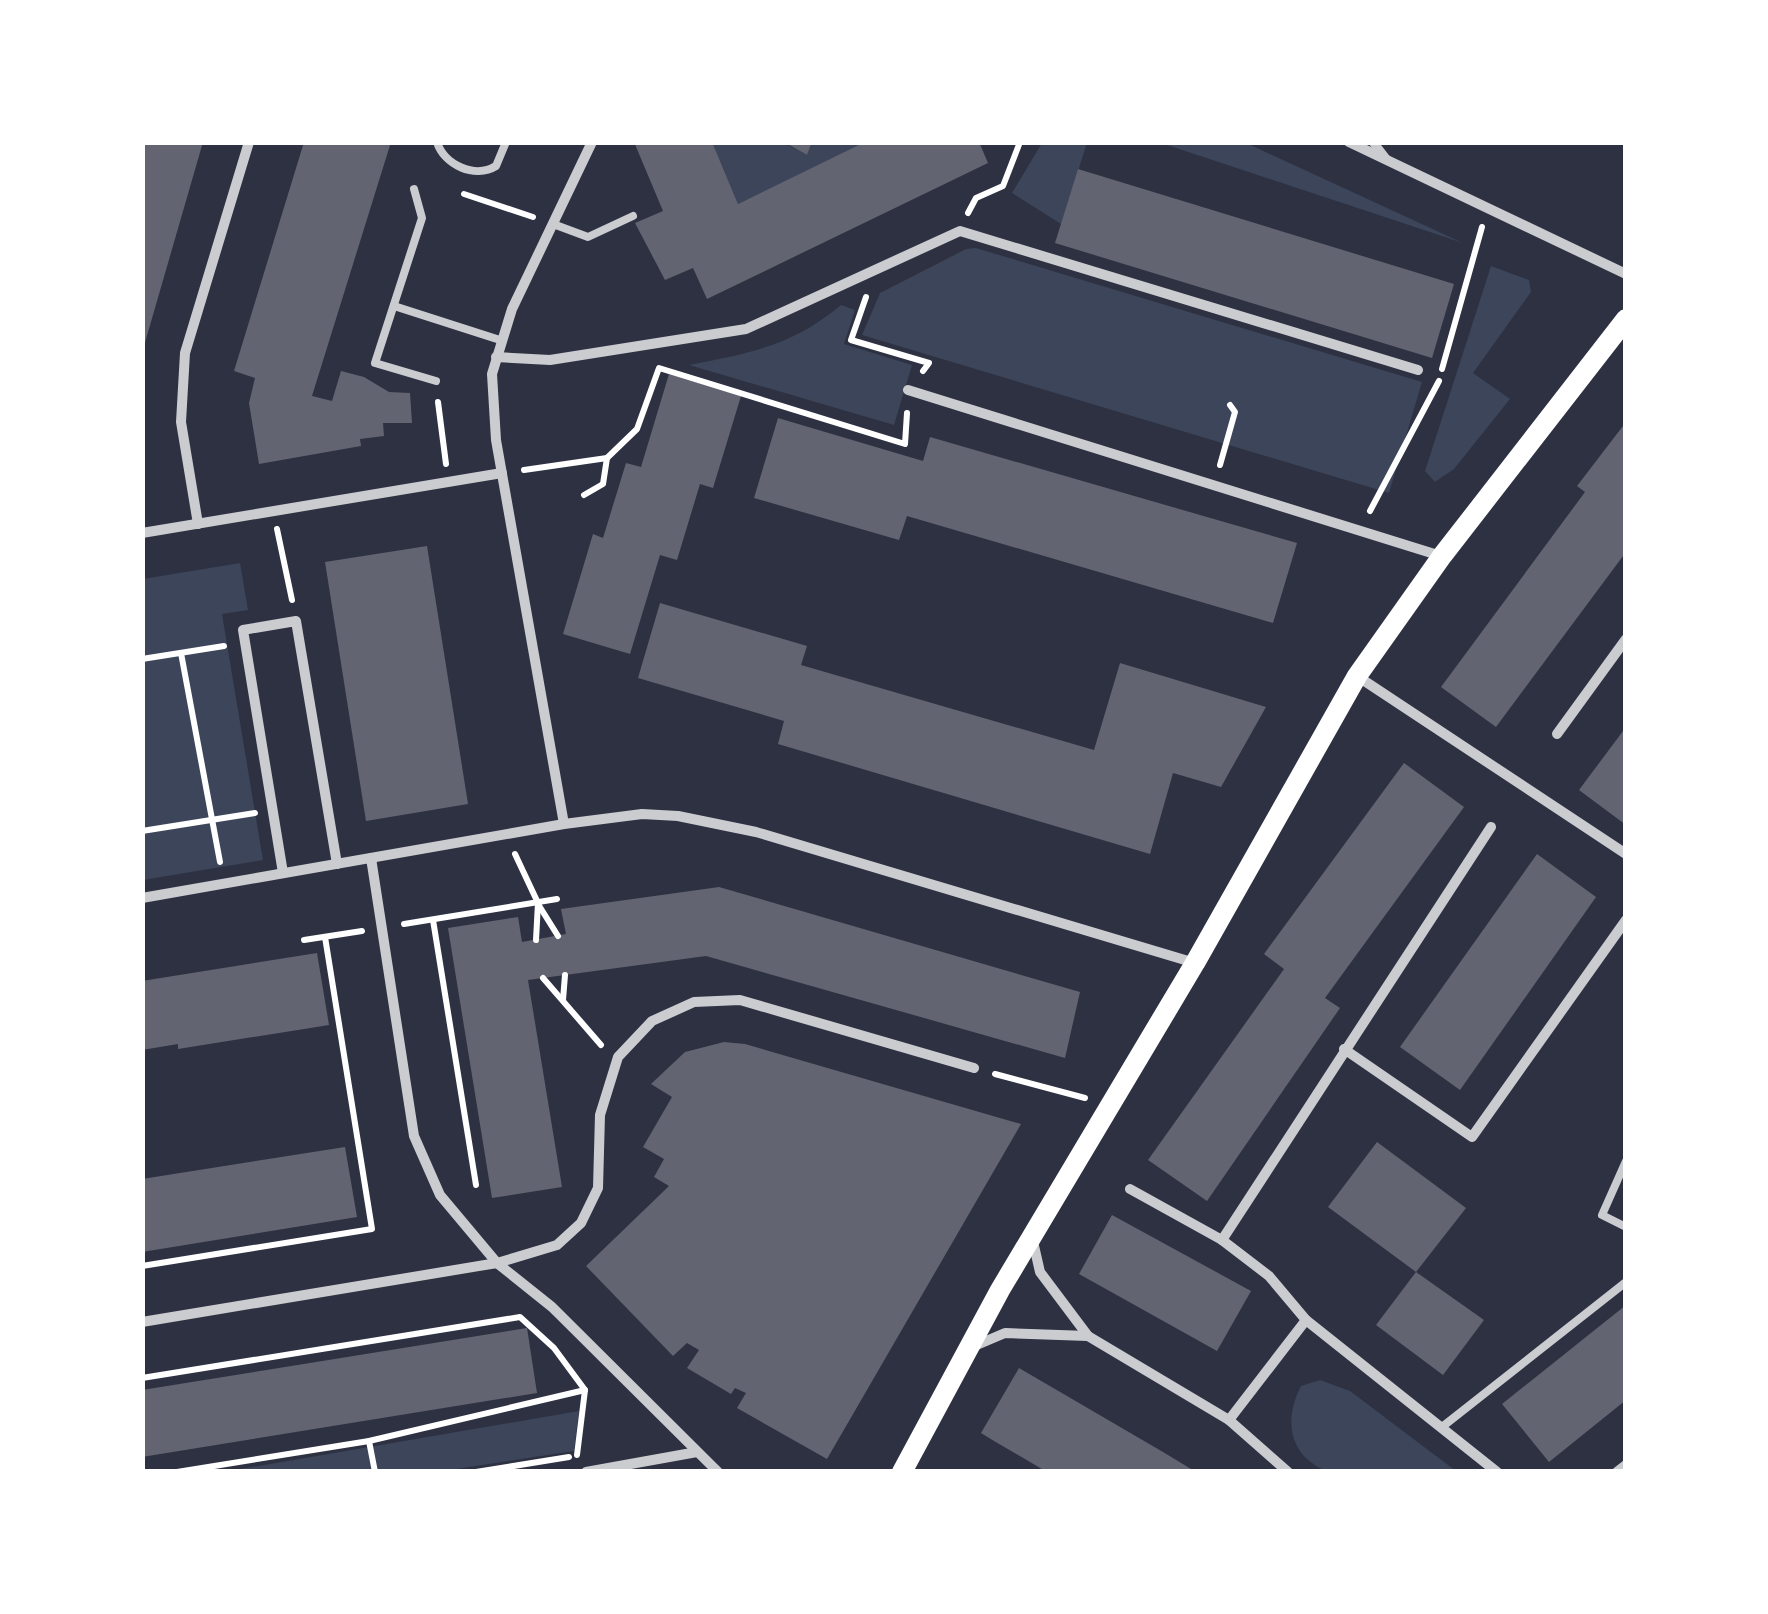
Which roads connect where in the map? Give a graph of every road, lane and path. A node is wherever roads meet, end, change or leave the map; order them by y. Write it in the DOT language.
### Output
graph roads {
  1 [pos="249,142"];
  2 [pos="437,142"];
  3 [pos="506,142"];
  4 [pos="592,142"];
  5 [pos="1020,142"];
  6 [pos="1349,142"];
  7 [pos="1373,142"];
  8 [pos="1389,162"];
  9 [pos="414,188"];
  10 [pos="484,200"];
  11 [pos="1487,208"];
  12 [pos="633,216"];
  13 [pos="553,224"];
  14 [pos="960,230"];
  15 [pos="1626,274"];
  16 [pos="394,306"];
  17 [pos="862,312"];
  18 [pos="1626,319"];
  19 [pos="500,340"];
  20 [pos="496,357"];
  21 [pos="1418,370"];
  22 [pos="436,381"];
  23 [pos="908,390"];
  24 [pos="1230,405"];
  25 [pos="441,424"];
  26 [pos="607,458"];
  27 [pos="526,470"];
  28 [pos="502,473"];
  29 [pos="449,482"];
  30 [pos="1215,485"];
  31 [pos="584,496"];
  32 [pos="274,513"];
  33 [pos="198,524"];
  34 [pos="1360,530"];
  35 [pos="142,533"];
  36 [pos="1442,556"];
  37 [pos="296,621"];
  38 [pos="1626,639"];
  39 [pos="245,643"];
  40 [pos="181,653"];
  41 [pos="142,659"];
  42 [pos="1358,676"];
  43 [pos="1557,734"];
  44 [pos="272,810"];
  45 [pos="212,820"];
  46 [pos="564,824"];
  47 [pos="1490,828"];
  48 [pos="142,831"];
  49 [pos="510,833"];
  50 [pos="1626,854"];
  51 [pos="371,858"];
  52 [pos="336,864"];
  53 [pos="283,873"];
  54 [pos="224,883"];
  55 [pos="142,898"];
  56 [pos="557,900"];
  57 [pos="538,903"];
  58 [pos="433,920"];
  59 [pos="1626,920"];
  60 [pos="382,928"];
  61 [pos="558,936"];
  62 [pos="324,937"];
  63 [pos="304,940"];
  64 [pos="536,940"];
  65 [pos="1194,963"];
  66 [pos="565,974"];
  67 [pos="542,978"];
  68 [pos="563,1001"];
  69 [pos="1344,1049"];
  70 [pos="616,1062"];
  71 [pos="974,1068"];
  72 [pos="1110,1104"];
  73 [pos="1626,1162"];
  74 [pos="476,1185"];
  75 [pos="1130,1189"];
  76 [pos="1626,1227"];
  77 [pos="1032,1234"];
  78 [pos="1222,1240"];
  79 [pos="497,1263"];
  80 [pos="142,1266"];
  81 [pos="1626,1282"];
  82 [pos="1306,1320"];
  83 [pos="142,1322"];
  84 [pos="1088,1336"];
  85 [pos="966,1350"];
  86 [pos="142,1378"];
  87 [pos="584,1390"];
  88 [pos="1229,1420"];
  89 [pos="1442,1427"];
  90 [pos="369,1442"];
  91 [pos="697,1452"];
  92 [pos="576,1456"];
  93 [pos="1626,1465"];
  94 [pos="200,1470"];
  95 [pos="177,1472"];
  96 [pos="376,1472"];
  97 [pos="476,1472"];
  98 [pos="578,1472"];
  99 [pos="586,1472"];
  100 [pos="718,1472"];
  101 [pos="902,1472"];
  102 [pos="1288,1472"];
  103 [pos="1497,1472"];
  104 [pos="1618,1472"];
  1 -- 33 [label="street"];
  2 -- 3 [label="lane"];
  4 -- 13 [label="street"];
  5 -- 14 [label="path"];
  6 -- 8 [label="street"];
  7 -- 8 [label="street"];
  8 -- 11 [label="street"];
  9 -- 16 [label="lane"];
  10 -- 13 [label="path"];
  11 -- 15 [label="street"];
  11 -- 34 [label="path"];
  12 -- 13 [label="lane"];
  13 -- 19 [label="street"];
  14 -- 20 [label="street"];
  14 -- 21 [label="street"];
  16 -- 19 [label="lane"];
  16 -- 22 [label="lane"];
  17 -- 23 [label="path"];
  18 -- 36 [label="main road"];
  19 -- 20 [label="street"];
  20 -- 28 [label="street"];
  23 -- 26 [label="path"];
  23 -- 30 [label="street"];
  24 -- 30 [label="path"];
  25 -- 29 [label="path"];
  26 -- 27 [label="path"];
  26 -- 31 [label="path"];
  28 -- 29 [label="street"];
  28 -- 46 [label="street"];
  29 -- 32 [label="street"];
  30 -- 34 [label="street"];
  32 -- 33 [label="street"];
  32 -- 37 [label="path"];
  33 -- 35 [label="street"];
  34 -- 36 [label="street"];
  36 -- 42 [label="main road"];
  37 -- 39 [label="street"];
  37 -- 52 [label="street"];
  38 -- 43 [label="street"];
  39 -- 40 [label="path"];
  39 -- 44 [label="street"];
  40 -- 41 [label="path"];
  40 -- 45 [label="path"];
  42 -- 50 [label="street"];
  42 -- 65 [label="main road"];
  44 -- 45 [label="path"];
  44 -- 53 [label="street"];
  45 -- 48 [label="path"];
  45 -- 54 [label="path"];
  46 -- 49 [label="street"];
  46 -- 65 [label="street"];
  47 -- 69 [label="street"];
  49 -- 51 [label="street"];
  49 -- 57 [label="path"];
  51 -- 52 [label="street"];
  51 -- 60 [label="street"];
  52 -- 53 [label="street"];
  53 -- 54 [label="street"];
  54 -- 55 [label="street"];
  56 -- 57 [label="path"];
  57 -- 58 [label="path"];
  57 -- 61 [label="path"];
  57 -- 64 [label="path"];
  58 -- 60 [label="path"];
  58 -- 74 [label="path"];
  59 -- 69 [label="street"];
  60 -- 62 [label="path"];
  60 -- 79 [label="street"];
  62 -- 63 [label="path"];
  62 -- 80 [label="path"];
  65 -- 72 [label="main road"];
  66 -- 68 [label="path"];
  67 -- 68 [label="path"];
  68 -- 70 [label="path"];
  69 -- 78 [label="street"];
  70 -- 71 [label="street"];
  70 -- 79 [label="street"];
  71 -- 72 [label="path"];
  72 -- 77 [label="main road"];
  73 -- 76 [label="lane"];
  75 -- 78 [label="street"];
  77 -- 84 [label="street"];
  77 -- 85 [label="main road"];
  78 -- 82 [label="street"];
  79 -- 83 [label="street"];
  79 -- 91 [label="street"];
  81 -- 89 [label="lane"];
  82 -- 88 [label="street"];
  82 -- 89 [label="street"];
  84 -- 85 [label="street"];
  84 -- 88 [label="street"];
  85 -- 101 [label="main road"];
  86 -- 87 [label="path"];
  87 -- 90 [label="path"];
  87 -- 92 [label="path"];
  88 -- 102 [label="street"];
  89 -- 103 [label="street"];
  90 -- 94 [label="path"];
  90 -- 96 [label="path"];
  91 -- 99 [label="street"];
  91 -- 100 [label="street"];
  92 -- 97 [label="path"];
  92 -- 98 [label="path"];
  93 -- 104 [label="street"];
  94 -- 95 [label="path"];
}
